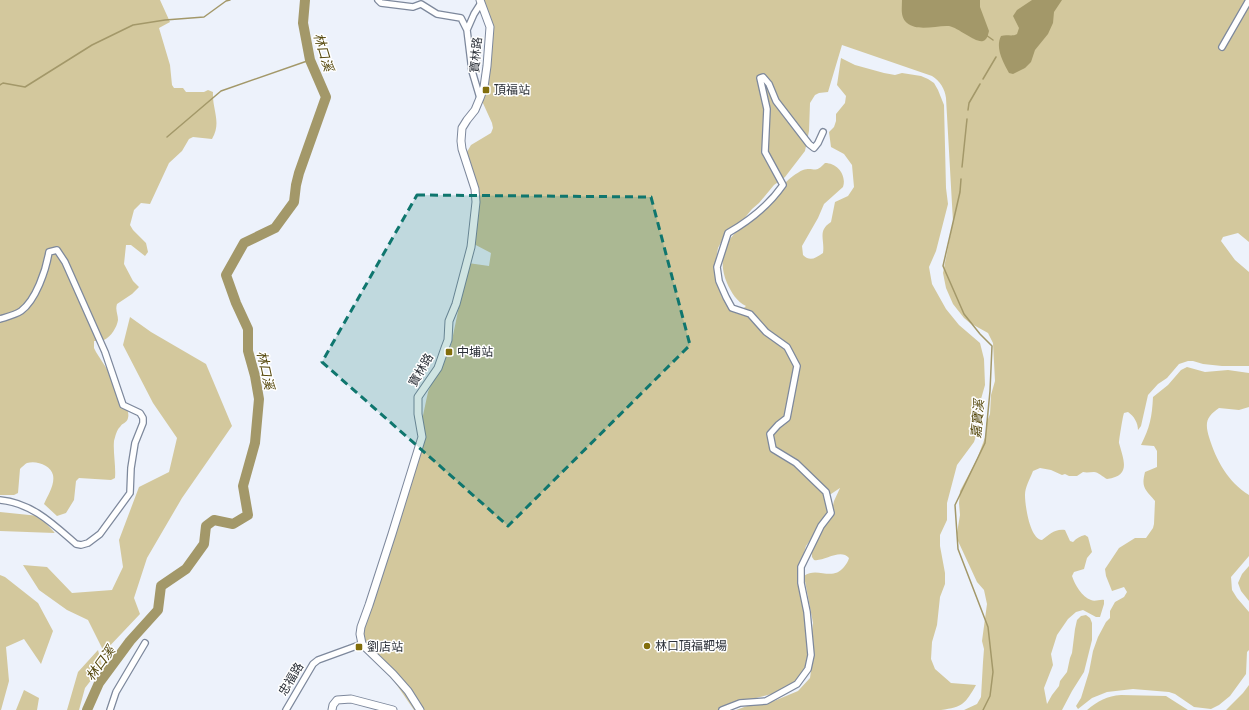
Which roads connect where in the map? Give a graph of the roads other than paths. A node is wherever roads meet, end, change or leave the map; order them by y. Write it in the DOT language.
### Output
graph roads {
  1 [pos="378,0"];
  2 [pos="1249,0"];
  3 [pos="481,2"];
  4 [pos="467,30"];
  5 [pos="1222,47"];
  6 [pos="480,98"];
  7 [pos="823,132"];
  8 [pos="0,319"];
  9 [pos="0,500"];
  10 [pos="145,643"];
  11 [pos="362,644"];
  12 [pos="110,710"];
  13 [pos="286,710"];
  14 [pos="332,710"];
  15 [pos="393,710"];
  16 [pos="420,710"];
  17 [pos="722,710"];
  1 -- 4 [label="street"];
  2 -- 5 [label="street"];
  3 -- 4 [label="street"];
  3 -- 6 [label="main road, 寶林路"];
  4 -- 6 [label="street"];
  6 -- 11 [label="main road, 寶林路"];
  7 -- 17 [label="street"];
  8 -- 9 [label="street"];
  10 -- 12 [label="street"];
  11 -- 13 [label="street, 忠福路"];
  11 -- 16 [label="main road"];
  14 -- 15 [label="main road"];
}
